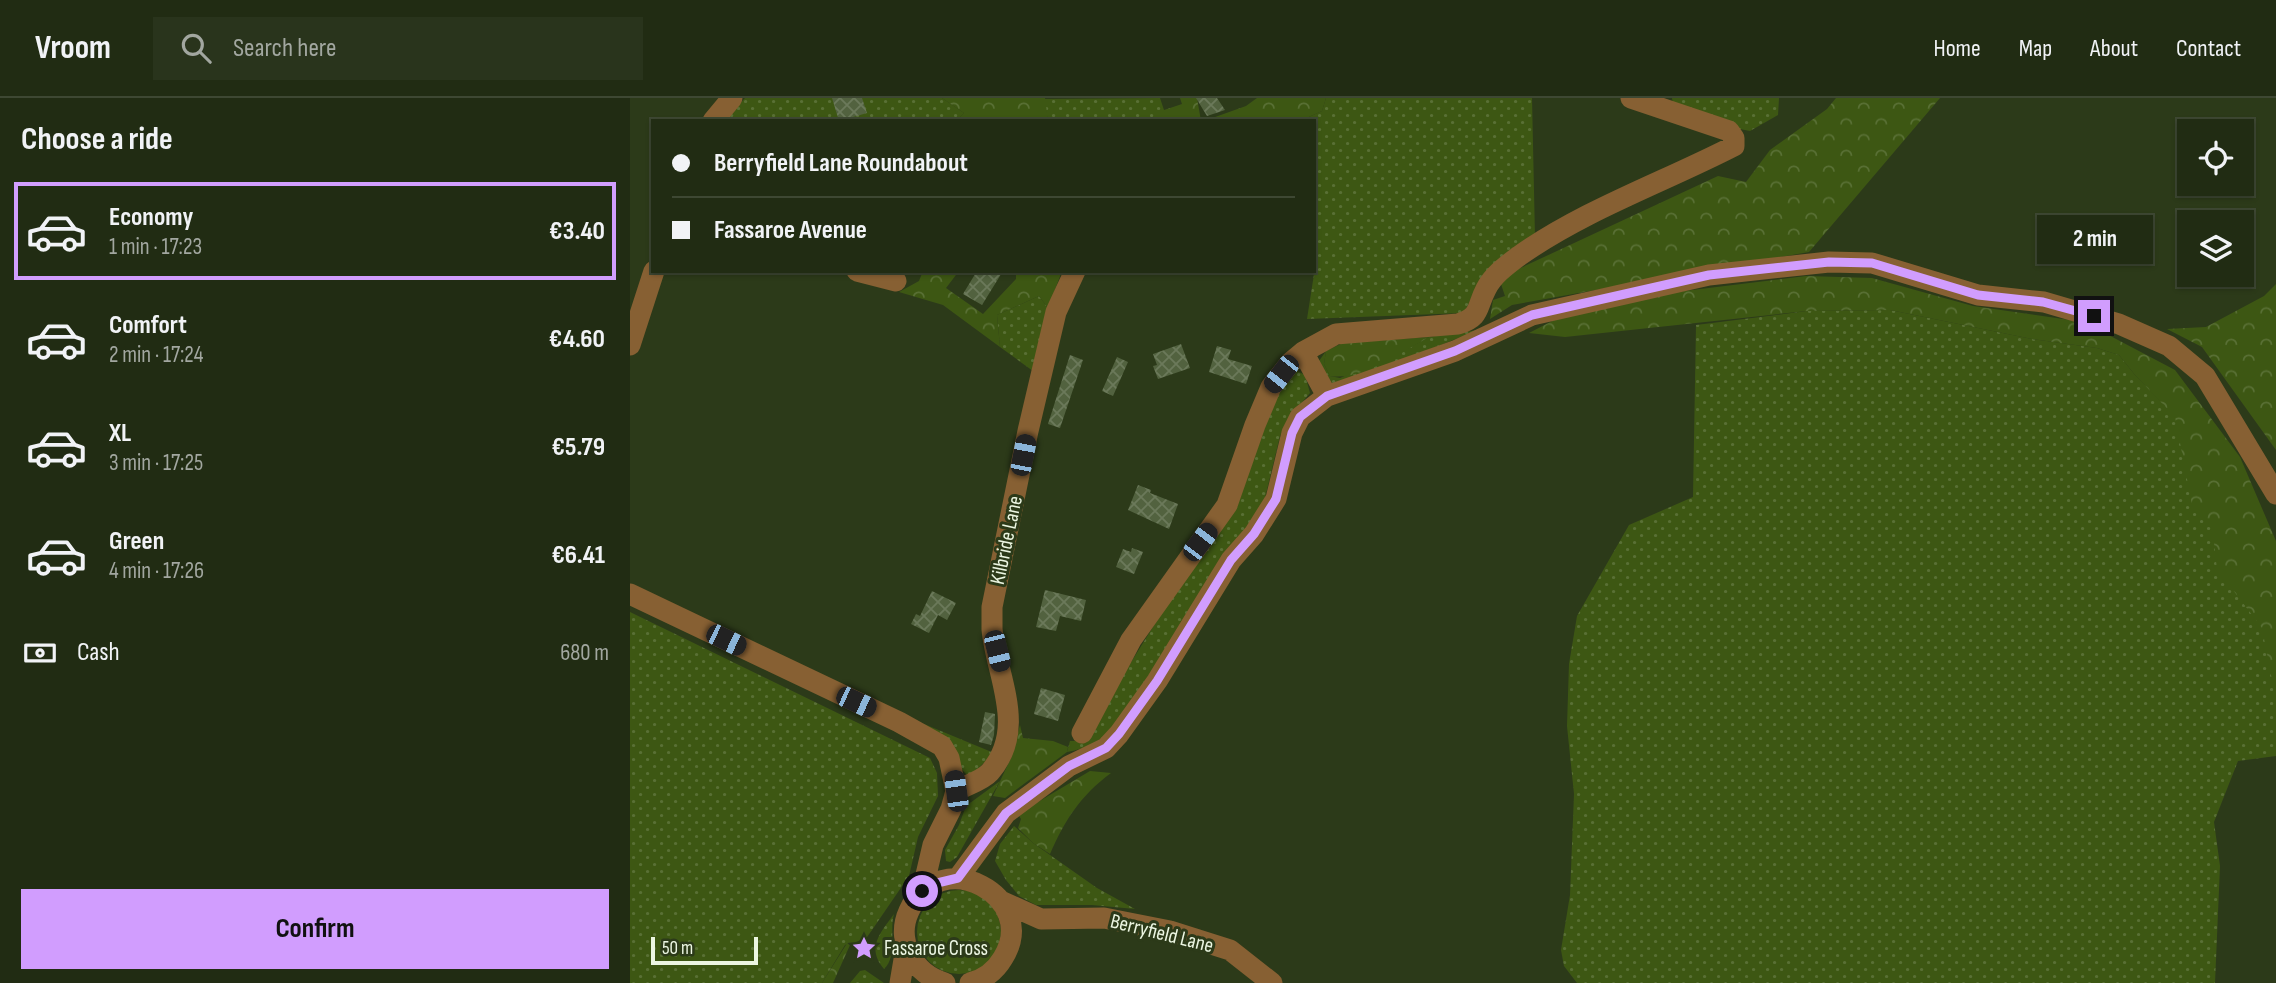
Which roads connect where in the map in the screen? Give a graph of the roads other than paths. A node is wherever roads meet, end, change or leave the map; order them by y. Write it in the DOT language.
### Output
graph roads {
  1 [pos="732,98"];
  2 [pos="1631,98"];
  3 [pos="715,119"];
  4 [pos="653,273"];
  5 [pos="865,273"];
  6 [pos="1074,273"];
  7 [pos="896,281"];
  8 [pos="630,345"];
  9 [pos="1303,352"];
  10 [pos="1327,396"];
  11 [pos="2276,494"];
  12 [pos="630,594"];
  13 [pos="1082,733"];
  14 [pos="956,791"];
  15 [pos="984,841"];
  16 [pos="930,859"];
  17 [pos="952,879"];
  18 [pos="922,891"];
  19 [pos="994,894"];
  20 [pos="1041,919"];
  21 [pos="906,948"];
  22 [pos="1007,953"];
  23 [pos="900,983"];
  24 [pos="945,983"];
  25 [pos="970,983"];
  26 [pos="1272,983"];
  1 -- 3 [label="street"];
  2 -- 9 [label="street"];
  4 -- 8 [label="street"];
  5 -- 7 [label="street"];
  6 -- 14 [label="street, Kilbride Lane"];
  9 -- 10 [label="street"];
  9 -- 13 [label="street"];
  10 -- 11 [label="street"];
  10 -- 15 [label="street"];
  12 -- 14 [label="street"];
  14 -- 16 [label="street"];
  15 -- 17 [label="street"];
  15 -- 19 [label="street"];
  16 -- 17 [label="street"];
  16 -- 18 [label="street"];
  17 -- 18 [label="street"];
  17 -- 19 [label="street, Berryfield Lane"];
  18 -- 21 [label="street"];
  19 -- 20 [label="street, Berryfield Lane"];
  19 -- 22 [label="street"];
  20 -- 22 [label="street"];
  20 -- 26 [label="street, Berryfield Lane"];
  21 -- 23 [label="street"];
  21 -- 24 [label="street"];
  22 -- 25 [label="street"];
}
